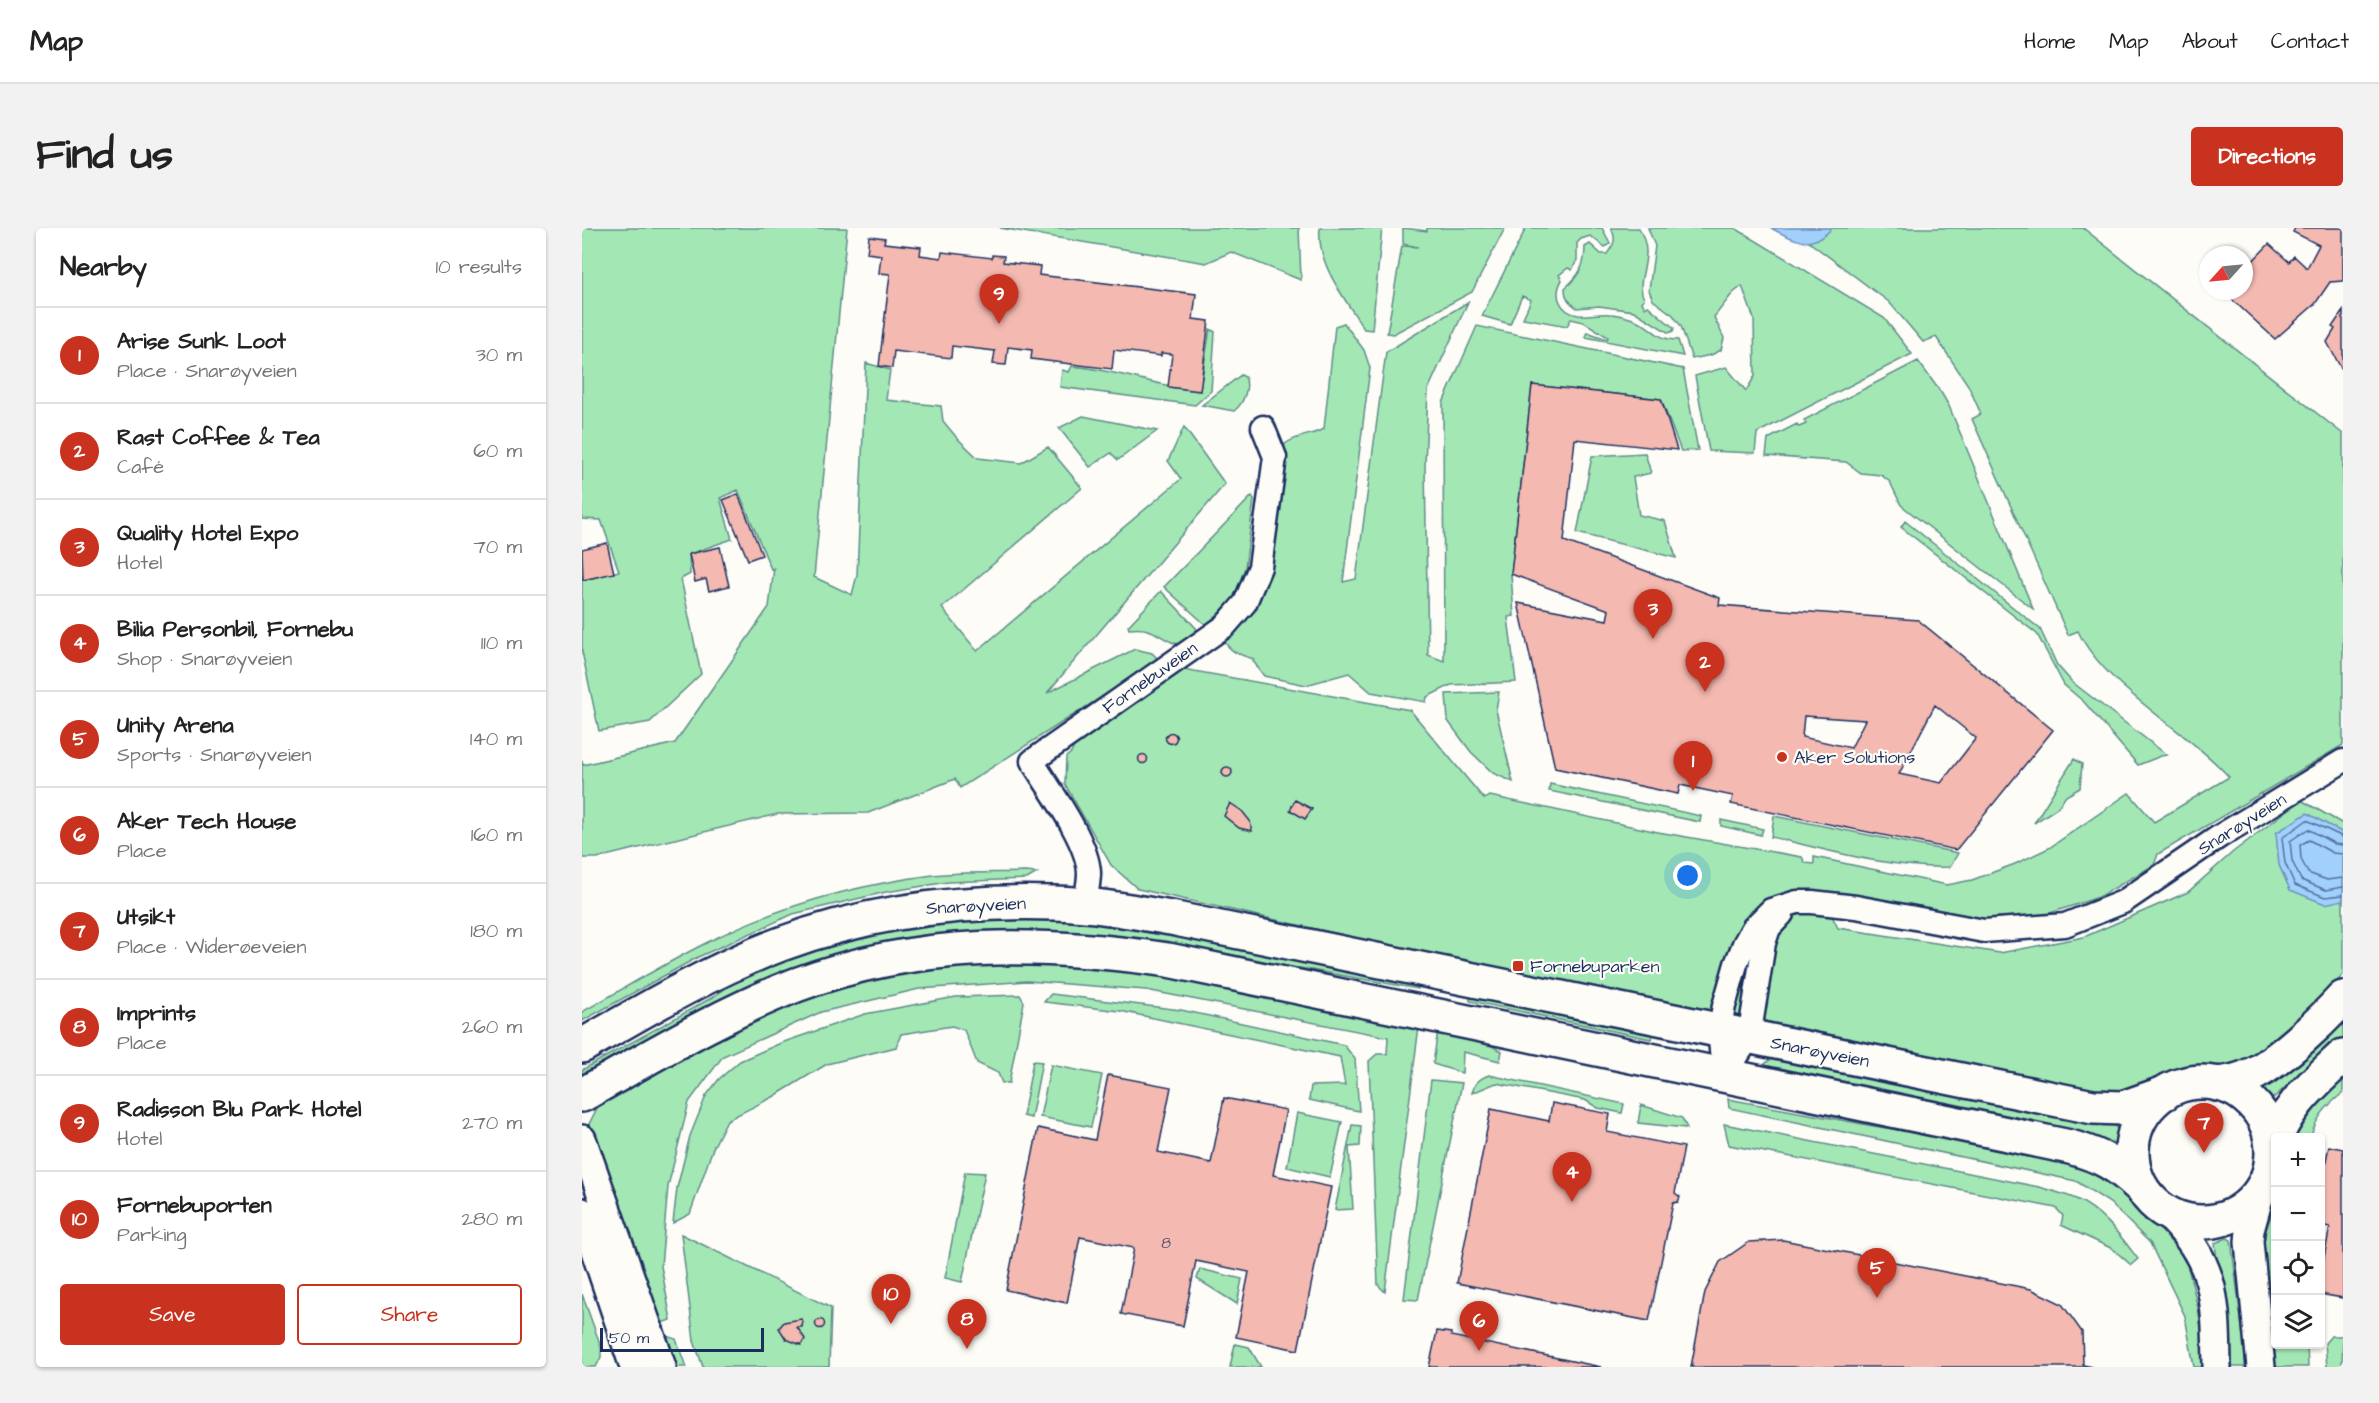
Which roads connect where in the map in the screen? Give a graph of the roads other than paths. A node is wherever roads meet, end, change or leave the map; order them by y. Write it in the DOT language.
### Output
graph roads {
  1 [pos="1263,427"];
  2 [pos="2343,761"];
  3 [pos="1830,903"];
  4 [pos="1085,905"];
  5 [pos="2343,998"];
  6 [pos="1734,1035"];
  7 [pos="582,1046"];
  8 [pos="2343,1056"];
  9 [pos="1724,1076"];
  10 [pos="2217,1084"];
  11 [pos="2165,1093"];
  12 [pos="582,1095"];
  13 [pos="2277,1133"];
  14 [pos="582,1139"];
  15 [pos="2271,1145"];
  16 [pos="2271,1156"];
  17 [pos="2260,1191"];
  18 [pos="2152,1199"];
  19 [pos="582,1212"];
  20 [pos="634,1367"];
  21 [pos="662,1367"];
  22 [pos="2217,1367"];
  23 [pos="2260,1367"];
  1 -- 4 [label="street, Fornebuveien"];
  2 -- 3 [label="street, Snarøyveien"];
  3 -- 6 [label="street"];
  3 -- 6 [label="street"];
  4 -- 6 [label="main road, Snarøyveien"];
  4 -- 7 [label="main road, Snarøyveien"];
  5 -- 10 [label="main road"];
  6 -- 9 [label="street"];
  6 -- 11 [label="main road, Snarøyveien"];
  8 -- 13 [label="main road"];
  9 -- 12 [label="main road"];
  9 -- 18 [label="main road"];
  10 -- 11 [label="main road"];
  10 -- 15 [label="main road"];
  11 -- 18 [label="main road"];
  14 -- 21 [label="street"];
  16 -- 17 [label="main road"];
  17 -- 18 [label="main road"];
  17 -- 23 [label="street"];
  18 -- 22 [label="street"];
  19 -- 20 [label="street"];
}
